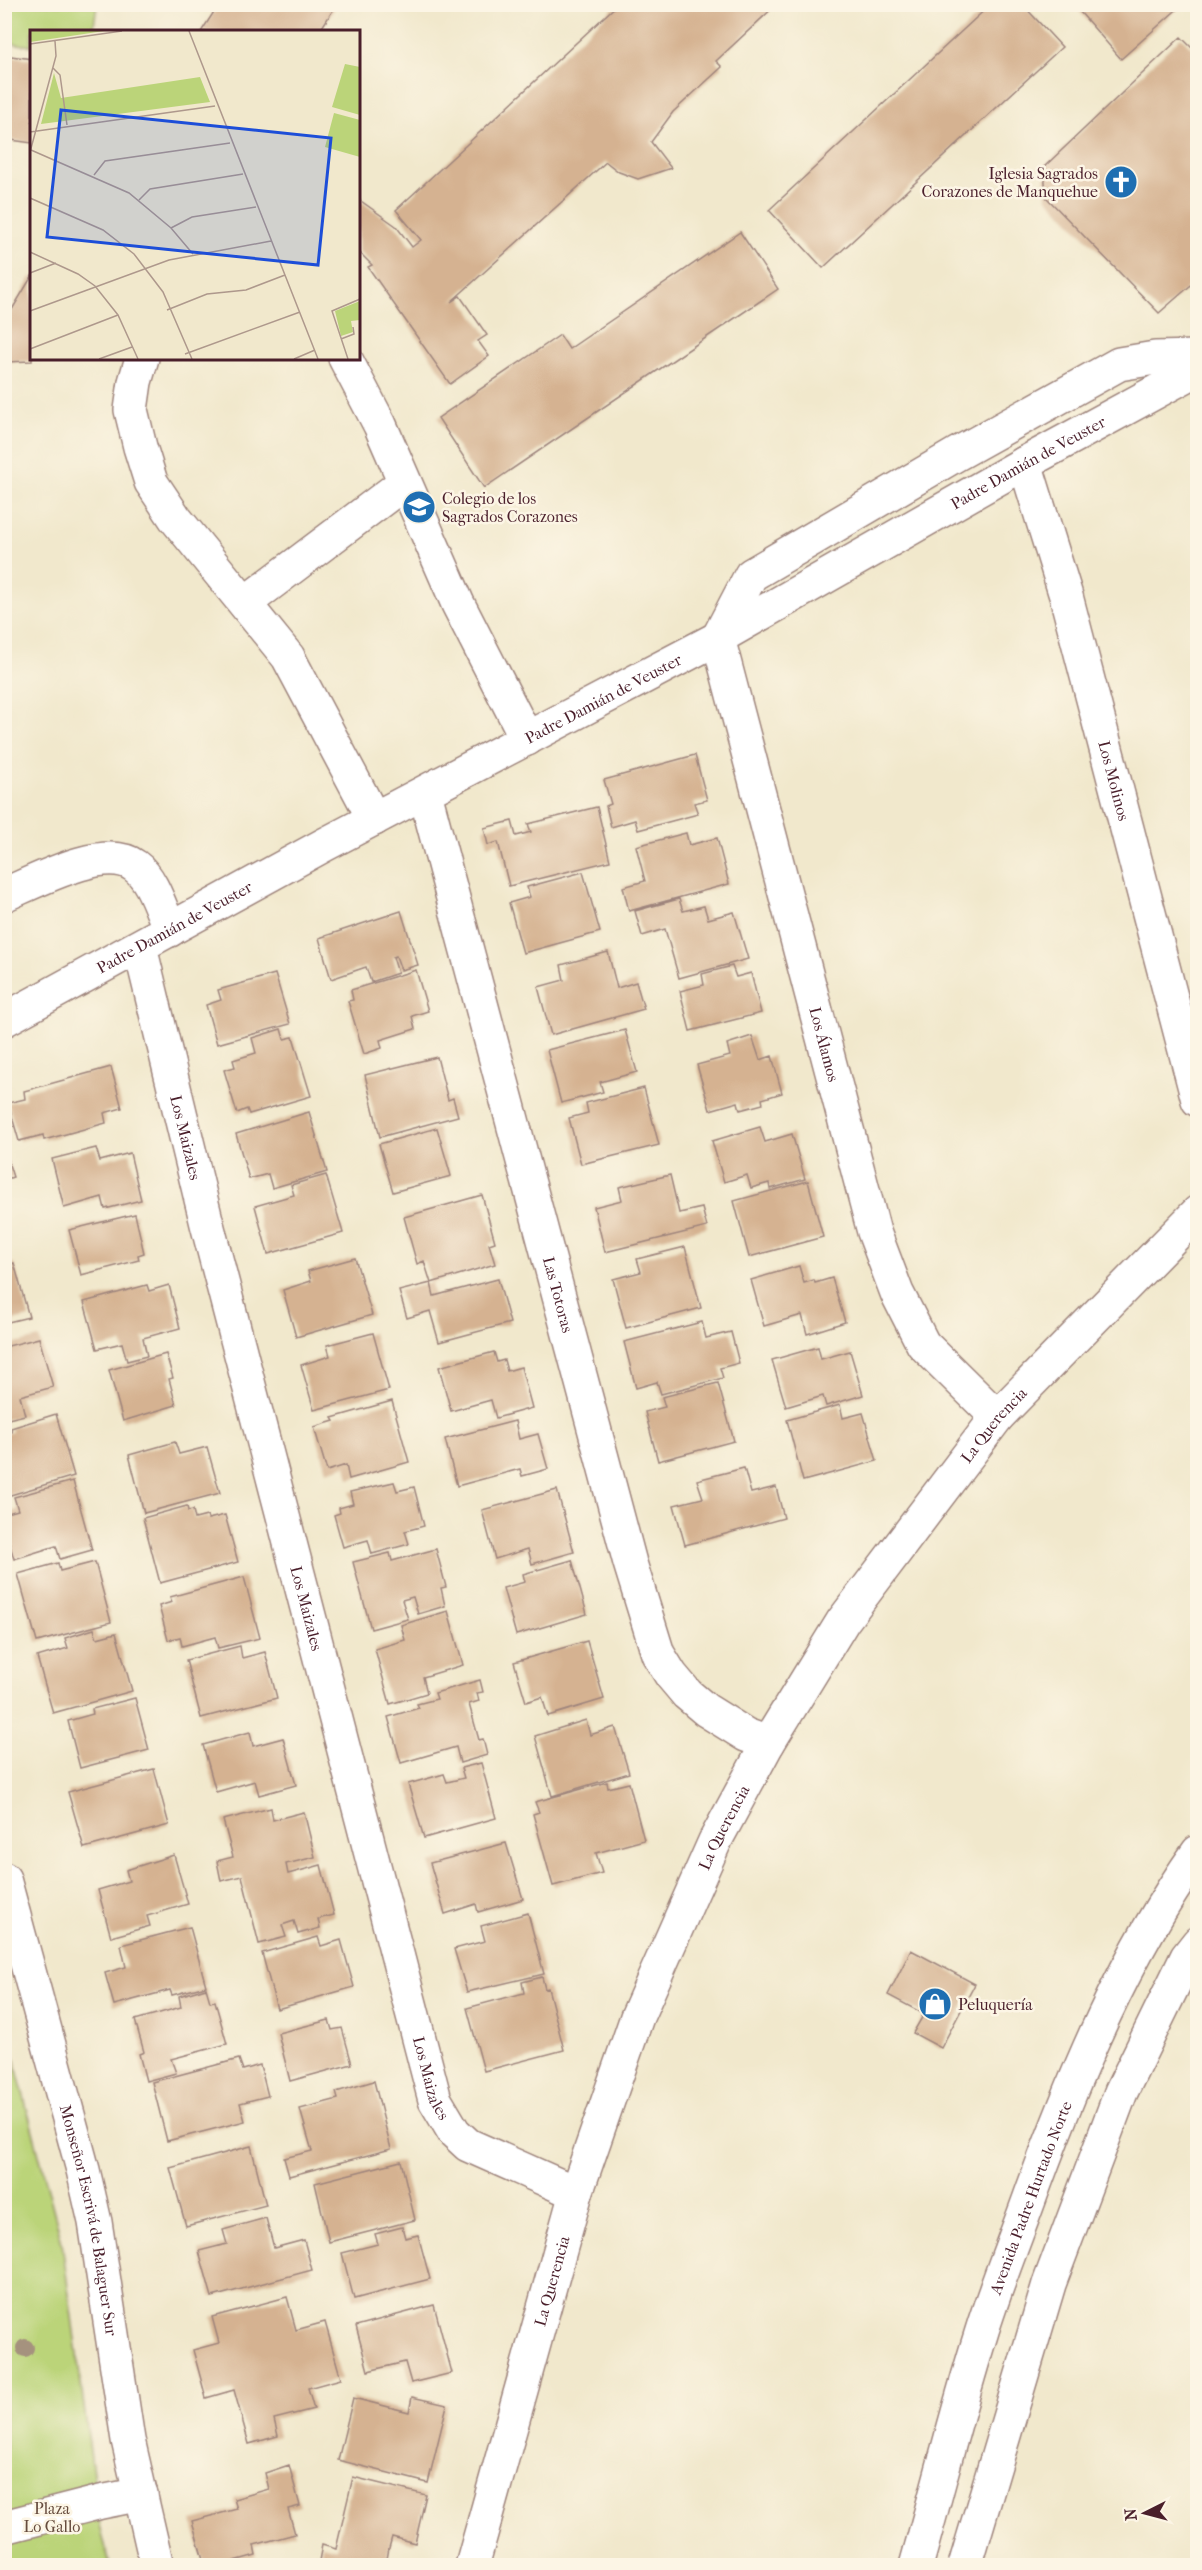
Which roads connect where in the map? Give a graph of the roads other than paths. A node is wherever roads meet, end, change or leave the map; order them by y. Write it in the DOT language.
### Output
graph roads {
  1 [pos="1197,357"];
  2 [pos="141,360"];
  3 [pos="346,360"];
  4 [pos="1197,369"];
  5 [pos="1025,463"];
  6 [pos="404,483"];
  7 [pos="245,603"];
  8 [pos="718,638"];
  9 [pos="527,739"];
  10 [pos="425,793"];
  11 [pos="374,819"];
  12 [pos="4,896"];
  13 [pos="170,930"];
  14 [pos="140,947"];
  15 [pos="5,1018"];
  16 [pos="1197,1100"];
  17 [pos="1197,1212"];
  18 [pos="997,1417"];
  19 [pos="768,1743"];
  20 [pos="1197,1852"];
  21 [pos="4,1879"];
  22 [pos="1197,1943"];
  23 [pos="576,2193"];
  24 [pos="141,2494"];
  25 [pos="4,2527"];
  26 [pos="158,2565"];
  27 [pos="472,2565"];
  28 [pos="916,2565"];
  29 [pos="965,2565"];
  1 -- 8 [label="street"];
  2 -- 7 [label="street"];
  3 -- 6 [label="street"];
  4 -- 5 [label="street, Padre Damián de Veuster"];
  5 -- 8 [label="street, Padre Damián de Veuster"];
  5 -- 16 [label="street, Los Molinos"];
  6 -- 7 [label="street"];
  6 -- 9 [label="street"];
  7 -- 11 [label="street"];
  8 -- 9 [label="street, Padre Damián de Veuster"];
  8 -- 18 [label="street, Los Álamos"];
  9 -- 10 [label="street, Padre Damián de Veuster"];
  10 -- 11 [label="street, Padre Damián de Veuster"];
  10 -- 19 [label="street, Las Totoras"];
  11 -- 13 [label="street, Padre Damián de Veuster"];
  12 -- 13 [label="street"];
  13 -- 14 [label="street, Padre Damián de Veuster"];
  14 -- 15 [label="street, Padre Damián de Veuster"];
  14 -- 23 [label="street, Los Maizales"];
  17 -- 18 [label="street, La Querencia"];
  18 -- 19 [label="street, La Querencia"];
  19 -- 23 [label="street, La Querencia"];
  20 -- 28 [label="street, Avenida Padre Hurtado Norte"];
  21 -- 24 [label="street, Monseñor Escrivá de Balaguer Sur"];
  22 -- 29 [label="street"];
  23 -- 27 [label="street, La Querencia"];
  24 -- 25 [label="street"];
  24 -- 26 [label="street, Monseñor Escrivá de Balaguer Sur"];
}
